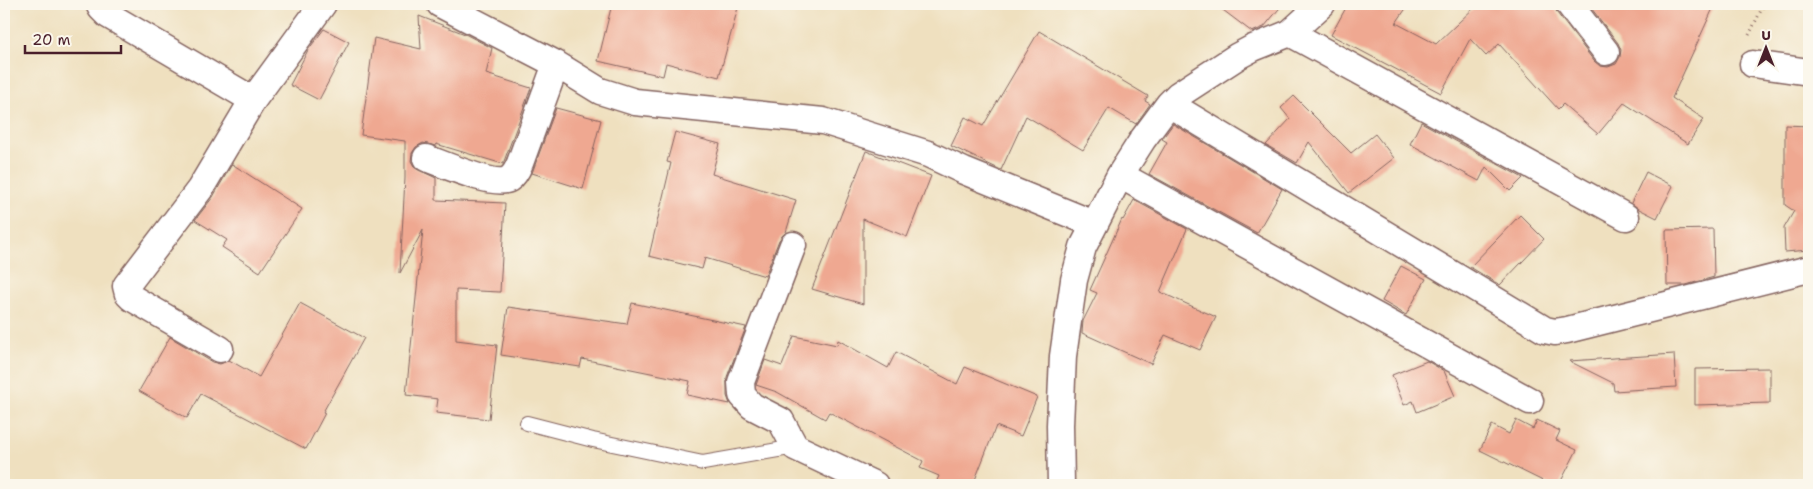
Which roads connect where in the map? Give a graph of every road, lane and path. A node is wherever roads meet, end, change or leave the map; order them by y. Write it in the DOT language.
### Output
graph roads {
  1 [pos="99,4"];
  2 [pos="323,4"];
  3 [pos="440,4"];
  4 [pos="1322,4"];
  5 [pos="1569,4"];
  6 [pos="1290,33"];
  7 [pos="1606,52"];
  8 [pos="556,64"];
  9 [pos="1753,64"];
  10 [pos="1809,72"];
  11 [pos="253,100"];
  12 [pos="1174,100"];
  13 [pos="426,158"];
  14 [pos="1120,174"];
  15 [pos="1626,217"];
  16 [pos="1094,224"];
  17 [pos="793,245"];
  18 [pos="1809,270"];
  19 [pos="220,349"];
  20 [pos="1530,401"];
  21 [pos="527,423"];
  22 [pos="795,447"];
  23 [pos="875,485"];
  24 [pos="1061,485"];
  1 -- 11 [label="street"];
  2 -- 11 [label="street"];
  3 -- 8 [label="street"];
  4 -- 6 [label="street"];
  5 -- 7 [label="street"];
  6 -- 12 [label="street"];
  6 -- 15 [label="street"];
  8 -- 13 [label="street"];
  8 -- 16 [label="street"];
  9 -- 10 [label="street"];
  11 -- 19 [label="street"];
  12 -- 14 [label="street"];
  12 -- 18 [label="street"];
  14 -- 16 [label="street"];
  14 -- 20 [label="street"];
  16 -- 24 [label="street"];
  17 -- 22 [label="street"];
  21 -- 22 [label="lane"];
  22 -- 23 [label="street"];
}
